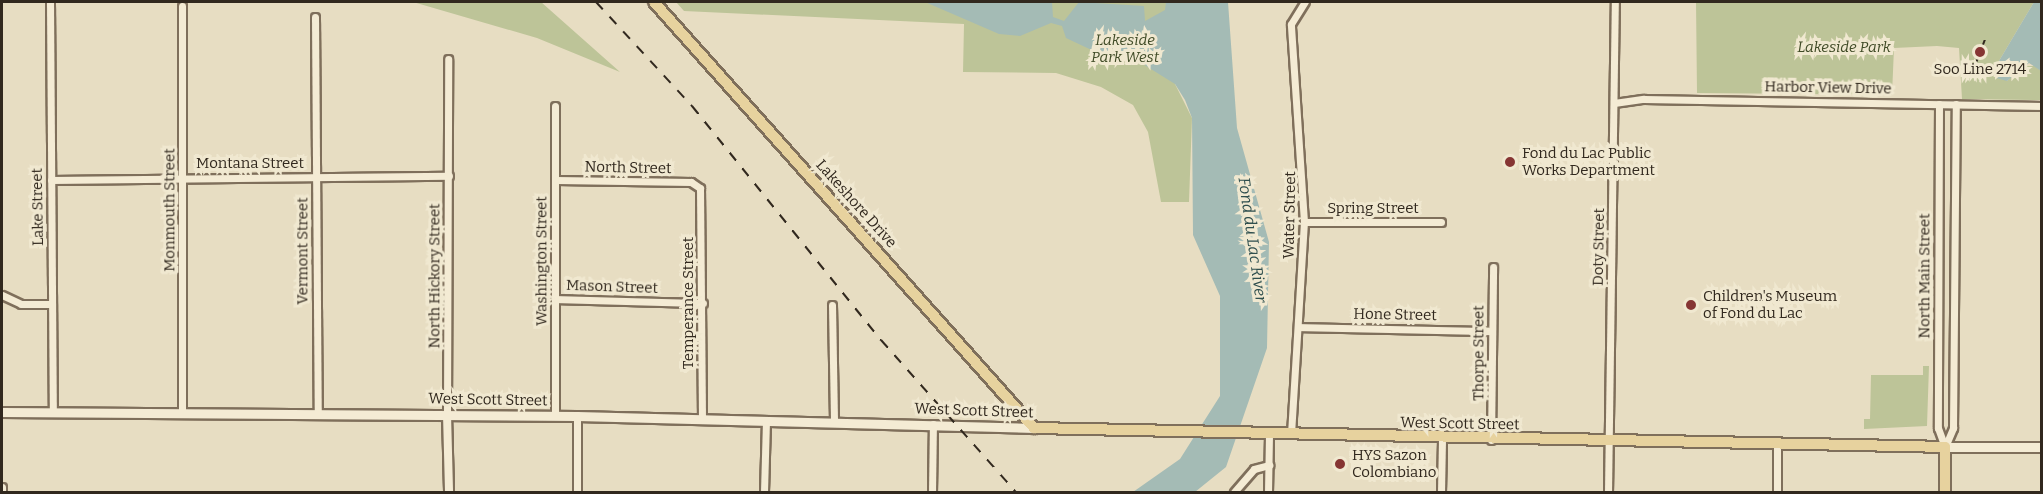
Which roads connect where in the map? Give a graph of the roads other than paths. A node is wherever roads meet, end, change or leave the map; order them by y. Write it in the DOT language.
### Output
graph roads {
  1 [pos="50,2"];
  2 [pos="654,2"];
  3 [pos="1305,2"];
  4 [pos="1615,2"];
  5 [pos="182,6"];
  6 [pos="315,17"];
  7 [pos="448,59"];
  8 [pos="1614,103"];
  9 [pos="1939,104"];
  10 [pos="1956,104"];
  11 [pos="555,106"];
  12 [pos="2042,106"];
  13 [pos="449,176"];
  14 [pos="316,177"];
  15 [pos="184,178"];
  16 [pos="51,180"];
  17 [pos="556,180"];
  18 [pos="699,186"];
  19 [pos="1304,222"];
  20 [pos="1441,222"];
  21 [pos="1493,267"];
  22 [pos="2,295"];
  23 [pos="556,299"];
  24 [pos="703,303"];
  25 [pos="52,304"];
  26 [pos="832,305"];
  27 [pos="1298,327"];
  28 [pos="1492,331"];
  29 [pos="2,412"];
  30 [pos="53,412"];
  31 [pos="318,413"];
  32 [pos="182,414"];
  33 [pos="447,414"];
  34 [pos="555,416"];
  35 [pos="578,416"];
  36 [pos="702,420"];
  37 [pos="765,420"];
  38 [pos="834,422"];
  39 [pos="933,424"];
  40 [pos="1034,428"];
  41 [pos="1269,434"];
  42 [pos="1291,434"];
  43 [pos="1442,440"];
  44 [pos="1491,440"];
  45 [pos="1609,442"];
  46 [pos="1777,443"];
  47 [pos="1945,447"];
  48 [pos="2042,447"];
  49 [pos="1269,465"];
  50 [pos="2,487"];
  51 [pos="2,492"];
  52 [pos="449,492"];
  53 [pos="578,492"];
  54 [pos="764,492"];
  55 [pos="932,492"];
  56 [pos="1234,492"];
  57 [pos="1268,492"];
  58 [pos="1441,492"];
  59 [pos="1608,492"];
  60 [pos="1777,492"];
  61 [pos="1945,492"];
  1 -- 16 [label="street, Lake Street"];
  2 -- 40 [label="main road, Lakeshore Drive"];
  3 -- 19 [label="street, Water Street"];
  4 -- 8 [label="street, Doty Street"];
  5 -- 15 [label="street, Monmouth Street"];
  6 -- 14 [label="street, Vermont Street"];
  7 -- 13 [label="street, North Hickory Street"];
  8 -- 9 [label="street, Harbor View Drive"];
  8 -- 45 [label="street, Doty Street"];
  9 -- 10 [label="street, Harbor View Drive"];
  9 -- 47 [label="street, North Main Street"];
  10 -- 12 [label="street, Harbor View Drive"];
  10 -- 47 [label="street, North Main Street"];
  11 -- 17 [label="street, Washington Street"];
  13 -- 14 [label="street, Montana Street"];
  13 -- 33 [label="street, North Hickory Street"];
  14 -- 15 [label="street, Montana Street"];
  14 -- 31 [label="street, Vermont Street"];
  15 -- 16 [label="street, Montana Street"];
  15 -- 32 [label="street, Monmouth Street"];
  16 -- 25 [label="street, Lake Street"];
  17 -- 18 [label="street, North Street"];
  17 -- 23 [label="street, Washington Street"];
  18 -- 24 [label="street, Temperance Street"];
  19 -- 20 [label="street, Spring Street"];
  19 -- 27 [label="street, Water Street"];
  21 -- 28 [label="street, Thorpe Street"];
  22 -- 25 [label="street"];
  23 -- 24 [label="street, Mason Street"];
  23 -- 34 [label="street, Washington Street"];
  24 -- 36 [label="street, Temperance Street"];
  25 -- 30 [label="street, Lake Street"];
  26 -- 38 [label="street"];
  27 -- 28 [label="street, Hone Street"];
  27 -- 42 [label="street, Water Street"];
  28 -- 44 [label="street, Thorpe Street"];
  29 -- 30 [label="main road, West Scott Street"];
  30 -- 32 [label="main road, West Scott Street"];
  31 -- 32 [label="main road, West Scott Street"];
  31 -- 33 [label="main road, West Scott Street"];
  33 -- 34 [label="main road, West Scott Street"];
  33 -- 52 [label="street, North Hickory Street"];
  34 -- 35 [label="main road, West Scott Street"];
  35 -- 36 [label="main road, West Scott Street"];
  35 -- 53 [label="street"];
  36 -- 37 [label="main road, West Scott Street"];
  37 -- 38 [label="main road, West Scott Street"];
  37 -- 54 [label="street"];
  38 -- 39 [label="main road, West Scott Street"];
  39 -- 40 [label="main road, West Scott Street"];
  39 -- 55 [label="street"];
  40 -- 41 [label="main road, West Scott Street"];
  41 -- 42 [label="main road, West Scott Street"];
  41 -- 49 [label="street"];
  42 -- 43 [label="main road, West Scott Street"];
  43 -- 44 [label="main road, West Scott Street"];
  43 -- 58 [label="street"];
  44 -- 45 [label="main road, West Scott Street"];
  45 -- 46 [label="main road, West Scott Street"];
  45 -- 59 [label="street, Doty Street"];
  46 -- 47 [label="main road, West Scott Street"];
  46 -- 60 [label="street"];
  47 -- 48 [label="main road"];
  47 -- 61 [label="main road, North Main Street"];
  49 -- 56 [label="street"];
  49 -- 57 [label="street"];
  50 -- 51 [label="street"];
}
